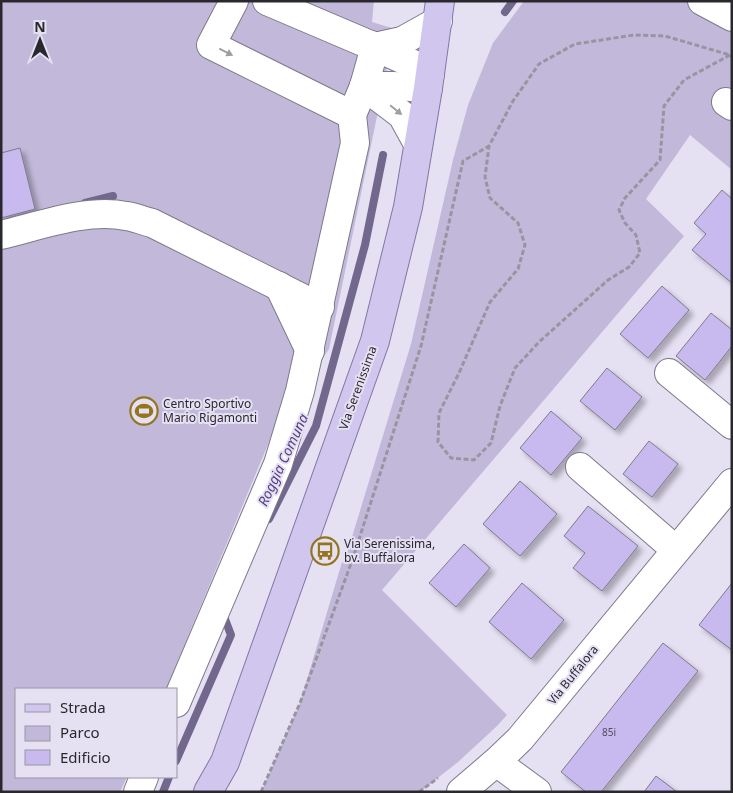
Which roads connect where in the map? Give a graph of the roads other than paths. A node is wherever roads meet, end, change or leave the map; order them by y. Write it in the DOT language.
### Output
graph roads {
  1 [pos="234,1"];
  2 [pos="267,1"];
  3 [pos="302,1"];
  4 [pos="702,1"];
  5 [pos="439,11"];
  6 [pos="732,17"];
  7 [pos="375,48"];
  8 [pos="429,81"];
  9 [pos="364,86"];
  10 [pos="352,115"];
  11 [pos="418,144"];
  12 [pos="1,235"];
  13 [pos="279,286"];
  14 [pos="320,307"];
  15 [pos="310,350"];
  16 [pos="669,373"];
  17 [pos="732,425"];
  18 [pos="580,467"];
  19 [pos="732,483"];
  20 [pos="676,550"];
  21 [pos="178,698"];
  22 [pos="225,762"];
  23 [pos="496,762"];
  24 [pos="144,778"];
  25 [pos="138,792"];
  26 [pos="208,792"];
  27 [pos="222,792"];
  28 [pos="460,792"];
  29 [pos="537,792"];
  1 -- 10 [label="street, one-way"];
  2 -- 7 [label="street"];
  3 -- 7 [label="street"];
  4 -- 6 [label="street"];
  5 -- 7 [label="street"];
  5 -- 8 [label="main road, Via Serenissima"];
  7 -- 8 [label="street"];
  7 -- 9 [label="street"];
  8 -- 9 [label="street"];
  8 -- 11 [label="main road, Via Serenissima"];
  9 -- 10 [label="street"];
  9 -- 11 [label="street, one-way"];
  10 -- 14 [label="street"];
  11 -- 22 [label="main road, Via Serenissima"];
  12 -- 13 [label="street"];
  13 -- 14 [label="street"];
  13 -- 15 [label="street"];
  14 -- 15 [label="street"];
  15 -- 21 [label="street"];
  16 -- 17 [label="street"];
  18 -- 20 [label="street"];
  19 -- 20 [label="street, Via Buffalora"];
  20 -- 23 [label="street, Via Buffalora"];
  22 -- 26 [label="main road, Via Serenissima"];
  22 -- 27 [label="main road, Via Serenissima"];
  23 -- 28 [label="street, Via Buffalora"];
  23 -- 29 [label="street"];
  24 -- 25 [label="street"];
}
